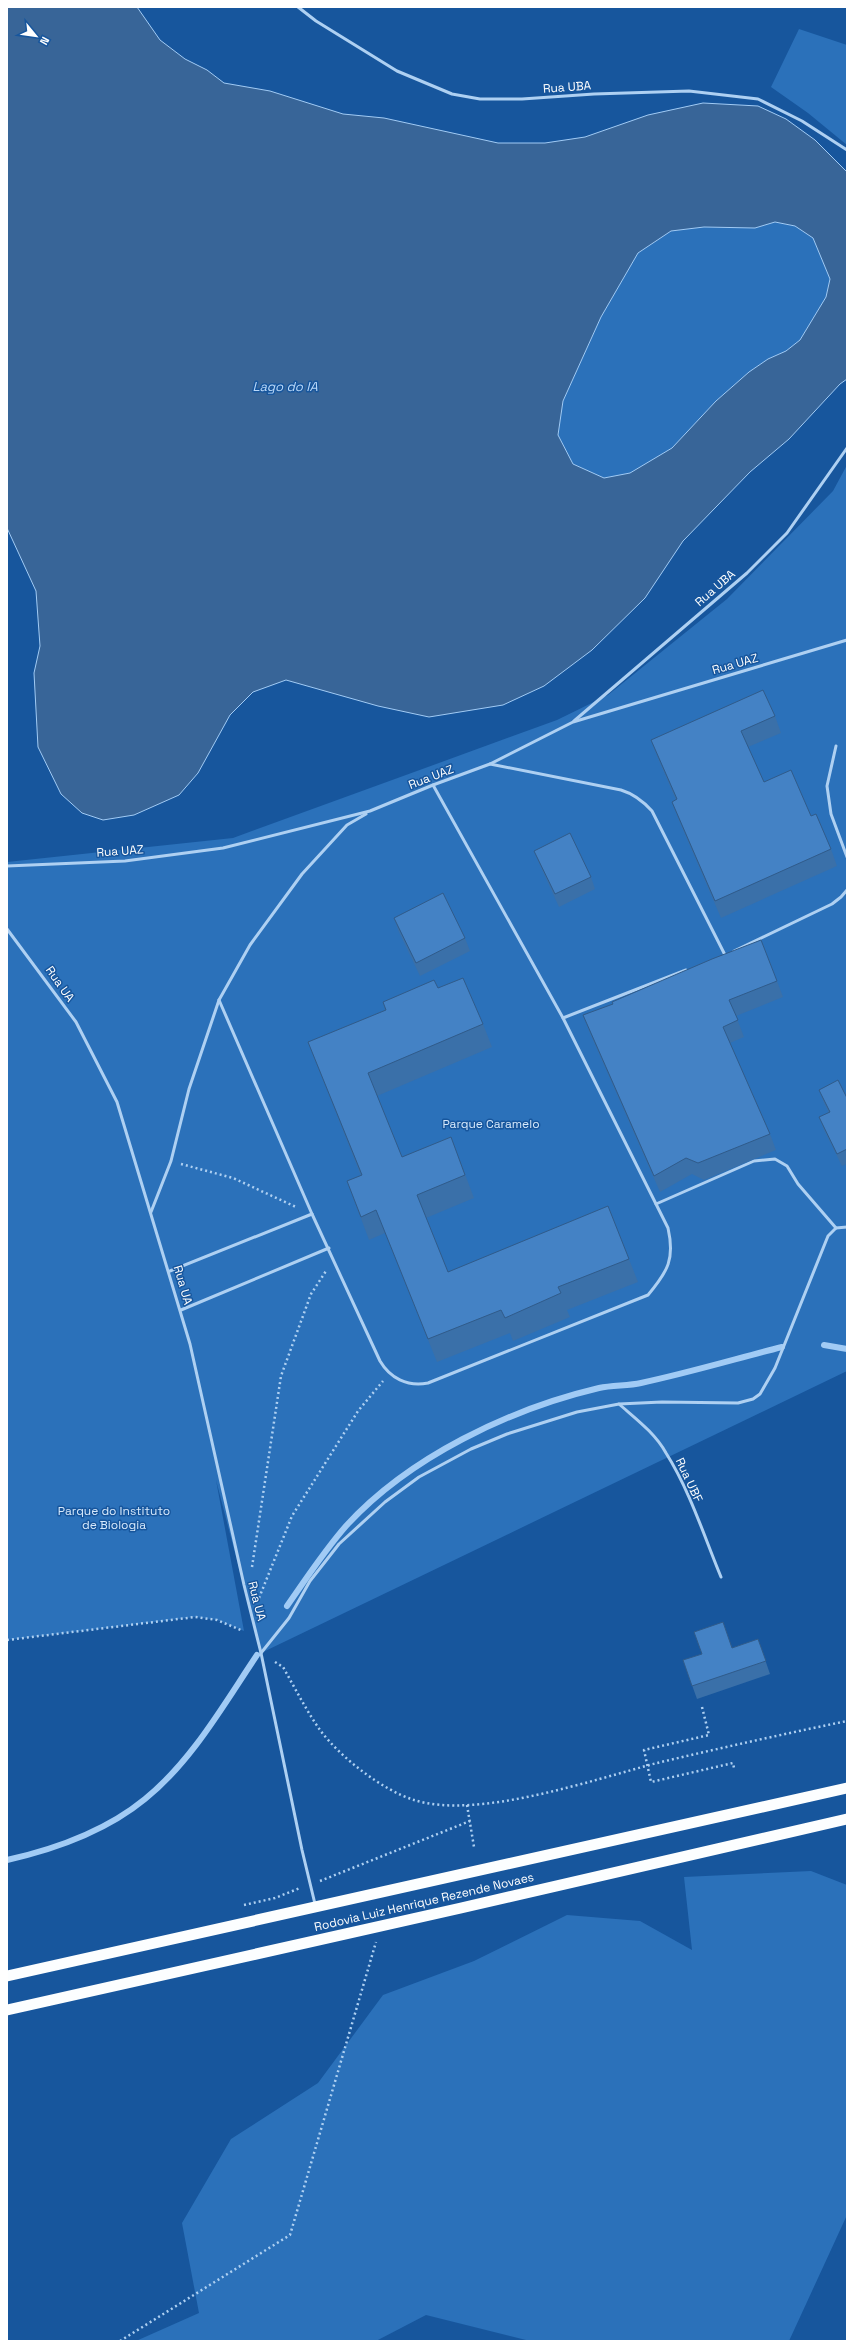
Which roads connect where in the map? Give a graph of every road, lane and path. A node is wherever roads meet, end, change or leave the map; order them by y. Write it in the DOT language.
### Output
graph roads {
  1 [pos="298,7"];
  2 [pos="847,150"];
  3 [pos="847,448"];
  4 [pos="847,640"];
  5 [pos="573,722"];
  6 [pos="836,746"];
  7 [pos="490,764"];
  8 [pos="433,784"];
  9 [pos="370,812"];
  10 [pos="847,857"];
  11 [pos="7,866"];
  12 [pos="847,890"];
  13 [pos="7,929"];
  14 [pos="725,955"];
  15 [pos="717,958"];
  16 [pos="688,970"];
  17 [pos="219,1000"];
  18 [pos="563,1018"];
  19 [pos="171,1161"];
  20 [pos="656,1204"];
  21 [pos="151,1212"];
  22 [pos="312,1214"];
  23 [pos="847,1227"];
  24 [pos="836,1228"];
  25 [pos="329,1248"];
  26 [pos="334,1259"];
  27 [pos="170,1271"];
  28 [pos="181,1310"];
  29 [pos="389,1374"];
  30 [pos="619,1404"];
  31 [pos="252,1569"];
  32 [pos="721,1577"];
  33 [pos="252,1617"];
  34 [pos="7,1640"];
  35 [pos="261,1653"];
  36 [pos="702,1707"];
  37 [pos="847,1721"];
  38 [pos="648,1766"];
  39 [pos="734,1768"];
  40 [pos="847,1788"];
  41 [pos="467,1805"];
  42 [pos="847,1819"];
  43 [pos="470,1821"];
  44 [pos="474,1847"];
  45 [pos="310,1885"];
  46 [pos="237,1907"];
  47 [pos="316,1908"];
  48 [pos="381,1926"];
  49 [pos="7,1976"];
  50 [pos="7,2010"];
  51 [pos="120,2341"];
  1 -- 2 [label="lane, Rua UBA"];
  3 -- 5 [label="lane, Rua UBA"];
  4 -- 5 [label="lane, Rua UAZ"];
  5 -- 7 [label="lane, Rua UAZ"];
  6 -- 10 [label="lane"];
  7 -- 8 [label="lane, Rua UAZ"];
  7 -- 14 [label="lane"];
  8 -- 9 [label="lane, Rua UAZ"];
  8 -- 18 [label="lane"];
  9 -- 11 [label="lane, Rua UAZ"];
  9 -- 17 [label="lane"];
  12 -- 14 [label="lane"];
  13 -- 21 [label="lane, Rua UA"];
  14 -- 15 [label="lane"];
  16 -- 18 [label="lane"];
  17 -- 19 [label="lane"];
  17 -- 22 [label="lane"];
  18 -- 20 [label="lane"];
  19 -- 21 [label="lane"];
  19 -- 22 [label="path"];
  20 -- 24 [label="lane"];
  20 -- 29 [label="lane"];
  21 -- 27 [label="lane, Rua UA"];
  22 -- 25 [label="lane"];
  22 -- 27 [label="lane"];
  23 -- 24 [label="lane"];
  24 -- 30 [label="lane"];
  25 -- 26 [label="lane"];
  25 -- 28 [label="lane"];
  26 -- 29 [label="lane"];
  26 -- 31 [label="path"];
  27 -- 28 [label="lane, Rua UA"];
  28 -- 33 [label="lane, Rua UA"];
  29 -- 33 [label="path"];
  30 -- 32 [label="lane, Rua UBF"];
  30 -- 35 [label="lane"];
  33 -- 35 [label="lane, Rua UA"];
  34 -- 35 [label="path"];
  35 -- 41 [label="path"];
  35 -- 45 [label="lane, Rua UA"];
  36 -- 38 [label="path"];
  37 -- 38 [label="path"];
  38 -- 39 [label="path"];
  38 -- 41 [label="path"];
  40 -- 47 [label="highway, Rodovia Luiz Henrique Rezende Novaes"];
  41 -- 43 [label="path"];
  42 -- 48 [label="highway, Rodovia Luiz Henrique Rezende Novaes"];
  43 -- 44 [label="path"];
  43 -- 45 [label="path"];
  45 -- 46 [label="path"];
  45 -- 47 [label="lane, Rua UA"];
  47 -- 49 [label="highway, Rodovia Luiz Henrique Rezende Novaes"];
  48 -- 50 [label="highway, Rodovia Luiz Henrique Rezende Novaes"];
  48 -- 51 [label="path"];
}
